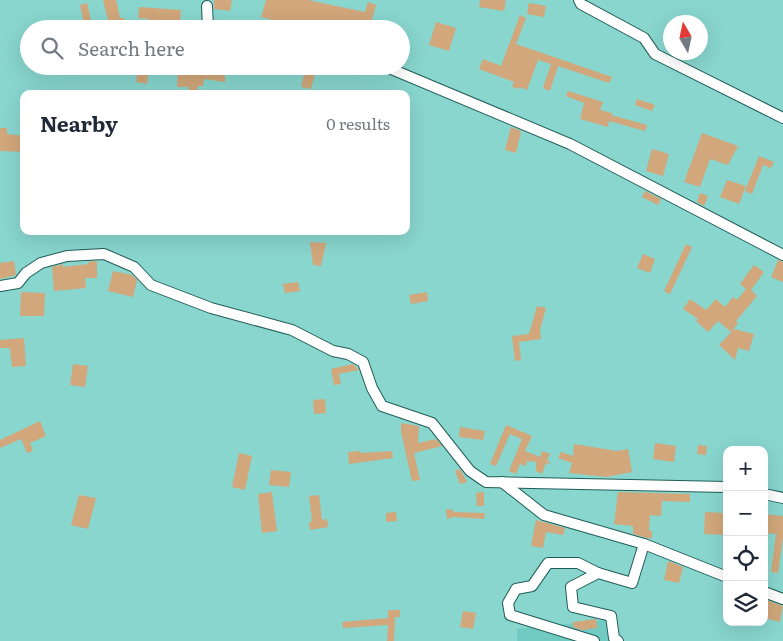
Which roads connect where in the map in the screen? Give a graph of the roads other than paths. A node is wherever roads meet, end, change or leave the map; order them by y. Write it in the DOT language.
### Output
graph roads {
  1 [pos="579,0"];
  2 [pos="207,6"];
  3 [pos="208,20"];
  4 [pos="405,75"];
  5 [pos="783,118"];
  6 [pos="783,255"];
  7 [pos="0,286"];
  8 [pos="502,482"];
  9 [pos="723,487"];
  10 [pos="768,495"];
  11 [pos="783,498"];
  12 [pos="644,544"];
  13 [pos="598,573"];
  14 [pos="723,575"];
  15 [pos="768,593"];
  16 [pos="783,598"];
  17 [pos="594,641"];
  18 [pos="618,641"];
  1 -- 5 [label="street"];
  2 -- 3 [label="street"];
  4 -- 6 [label="street"];
  7 -- 8 [label="street"];
  8 -- 9 [label="street"];
  8 -- 12 [label="street"];
  10 -- 11 [label="street"];
  12 -- 13 [label="street"];
  12 -- 14 [label="street"];
  13 -- 17 [label="street"];
  13 -- 18 [label="street"];
  15 -- 16 [label="street"];
}
